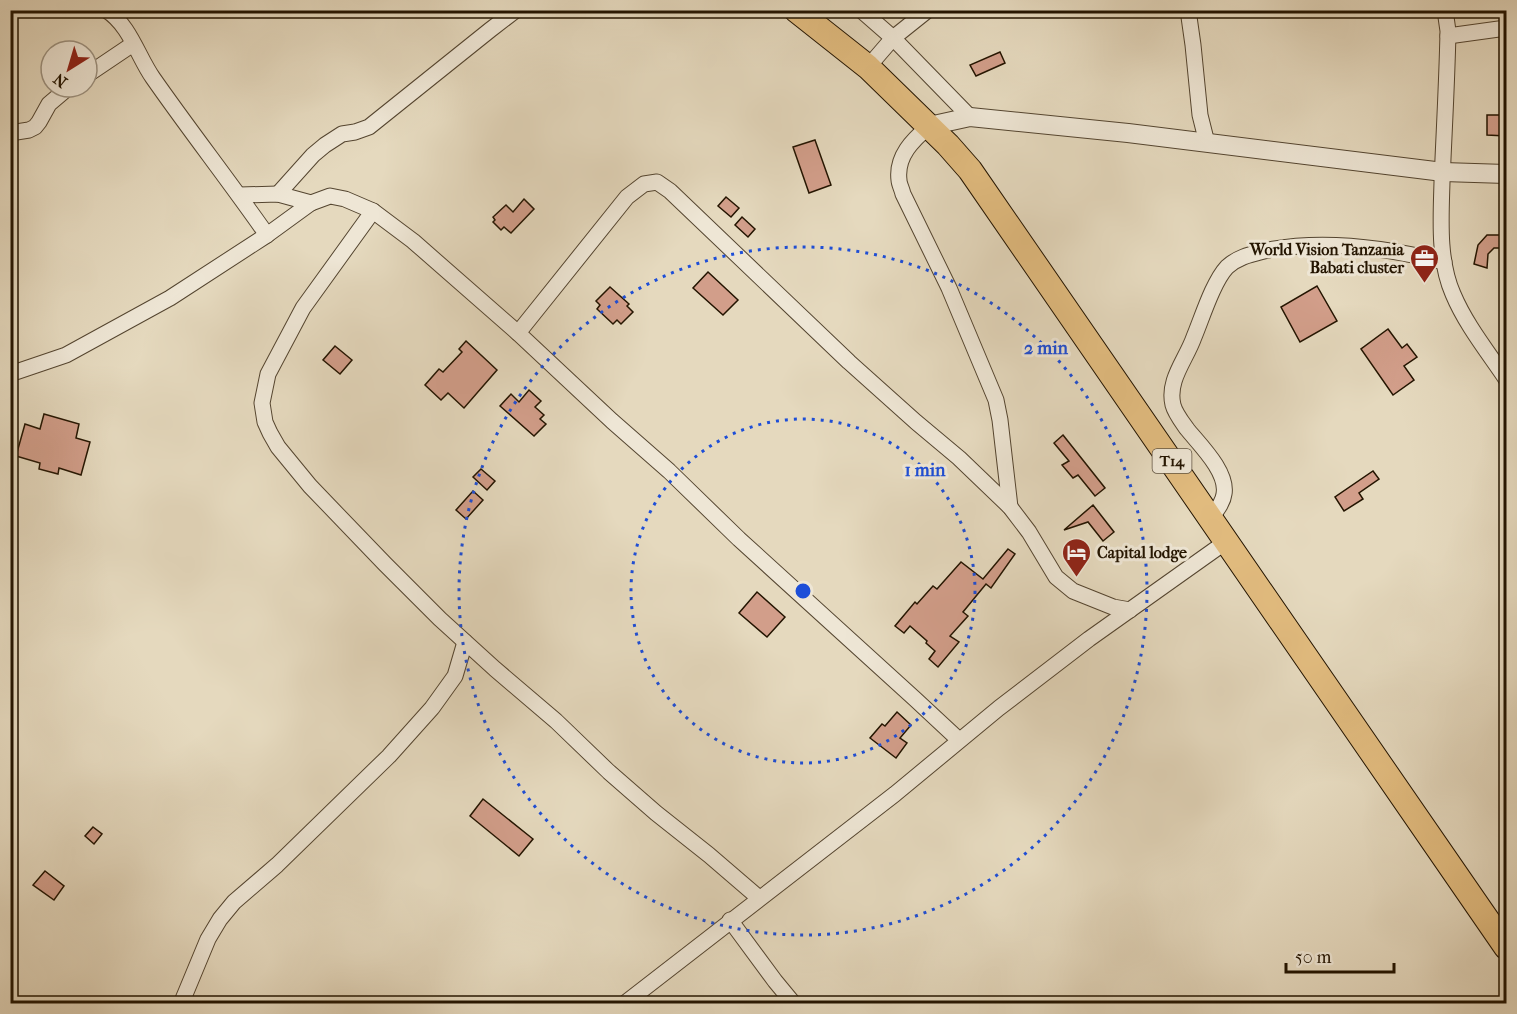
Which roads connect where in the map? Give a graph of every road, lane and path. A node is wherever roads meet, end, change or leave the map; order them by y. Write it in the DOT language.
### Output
graph roads {
  1 [pos="106,10"];
  2 [pos="516,10"];
  3 [pos="796,10"];
  4 [pos="861,10"];
  5 [pos="928,10"];
  6 [pos="1188,10"];
  7 [pos="1445,10"];
  8 [pos="1506,28"];
  9 [pos="1448,36"];
  10 [pos="893,38"];
  11 [pos="133,44"];
  12 [pos="99,67"];
  13 [pos="868,67"];
  14 [pos="55,99"];
  15 [pos="970,117"];
  16 [pos="929,126"];
  17 [pos="10,133"];
  18 [pos="1208,143"];
  19 [pos="1443,172"];
  20 [pos="1506,174"];
  21 [pos="278,194"];
  22 [pos="240,195"];
  23 [pos="311,203"];
  24 [pos="373,211"];
  25 [pos="267,235"];
  26 [pos="1444,262"];
  27 [pos="518,333"];
  28 [pos="10,374"];
  29 [pos="1506,379"];
  30 [pos="1010,507"];
  31 [pos="1211,518"];
  32 [pos="1227,541"];
  33 [pos="1130,610"];
  34 [pos="465,642"];
  35 [pos="959,740"];
  36 [pos="759,898"];
  37 [pos="730,920"];
  38 [pos="1506,947"];
  39 [pos="181,1004"];
  40 [pos="624,1004"];
  41 [pos="794,1004"];
  1 -- 11 [label="street"];
  2 -- 21 [label="street"];
  3 -- 13 [label="highway, T14"];
  4 -- 10 [label="street"];
  5 -- 10 [label="street"];
  6 -- 18 [label="street"];
  7 -- 9 [label="street"];
  8 -- 9 [label="street"];
  9 -- 19 [label="street"];
  10 -- 13 [label="street"];
  10 -- 15 [label="street"];
  11 -- 12 [label="street"];
  11 -- 22 [label="street"];
  13 -- 16 [label="highway, T14"];
  14 -- 17 [label="street"];
  15 -- 16 [label="street"];
  15 -- 18 [label="street"];
  16 -- 30 [label="street"];
  16 -- 31 [label="highway, T14"];
  18 -- 19 [label="street"];
  19 -- 20 [label="street"];
  19 -- 26 [label="street"];
  21 -- 22 [label="street"];
  21 -- 23 [label="street"];
  22 -- 25 [label="street"];
  23 -- 24 [label="street"];
  23 -- 25 [label="street"];
  24 -- 27 [label="street"];
  24 -- 34 [label="street"];
  25 -- 28 [label="street"];
  26 -- 29 [label="street"];
  26 -- 31 [label="street"];
  27 -- 30 [label="street"];
  27 -- 35 [label="street"];
  30 -- 33 [label="street"];
  31 -- 32 [label="highway, T14"];
  32 -- 33 [label="street"];
  32 -- 38 [label="highway, T14"];
  33 -- 35 [label="street"];
  34 -- 36 [label="street"];
  34 -- 39 [label="street"];
  35 -- 36 [label="street"];
  36 -- 37 [label="street"];
  37 -- 40 [label="street"];
  37 -- 41 [label="street"];
}
